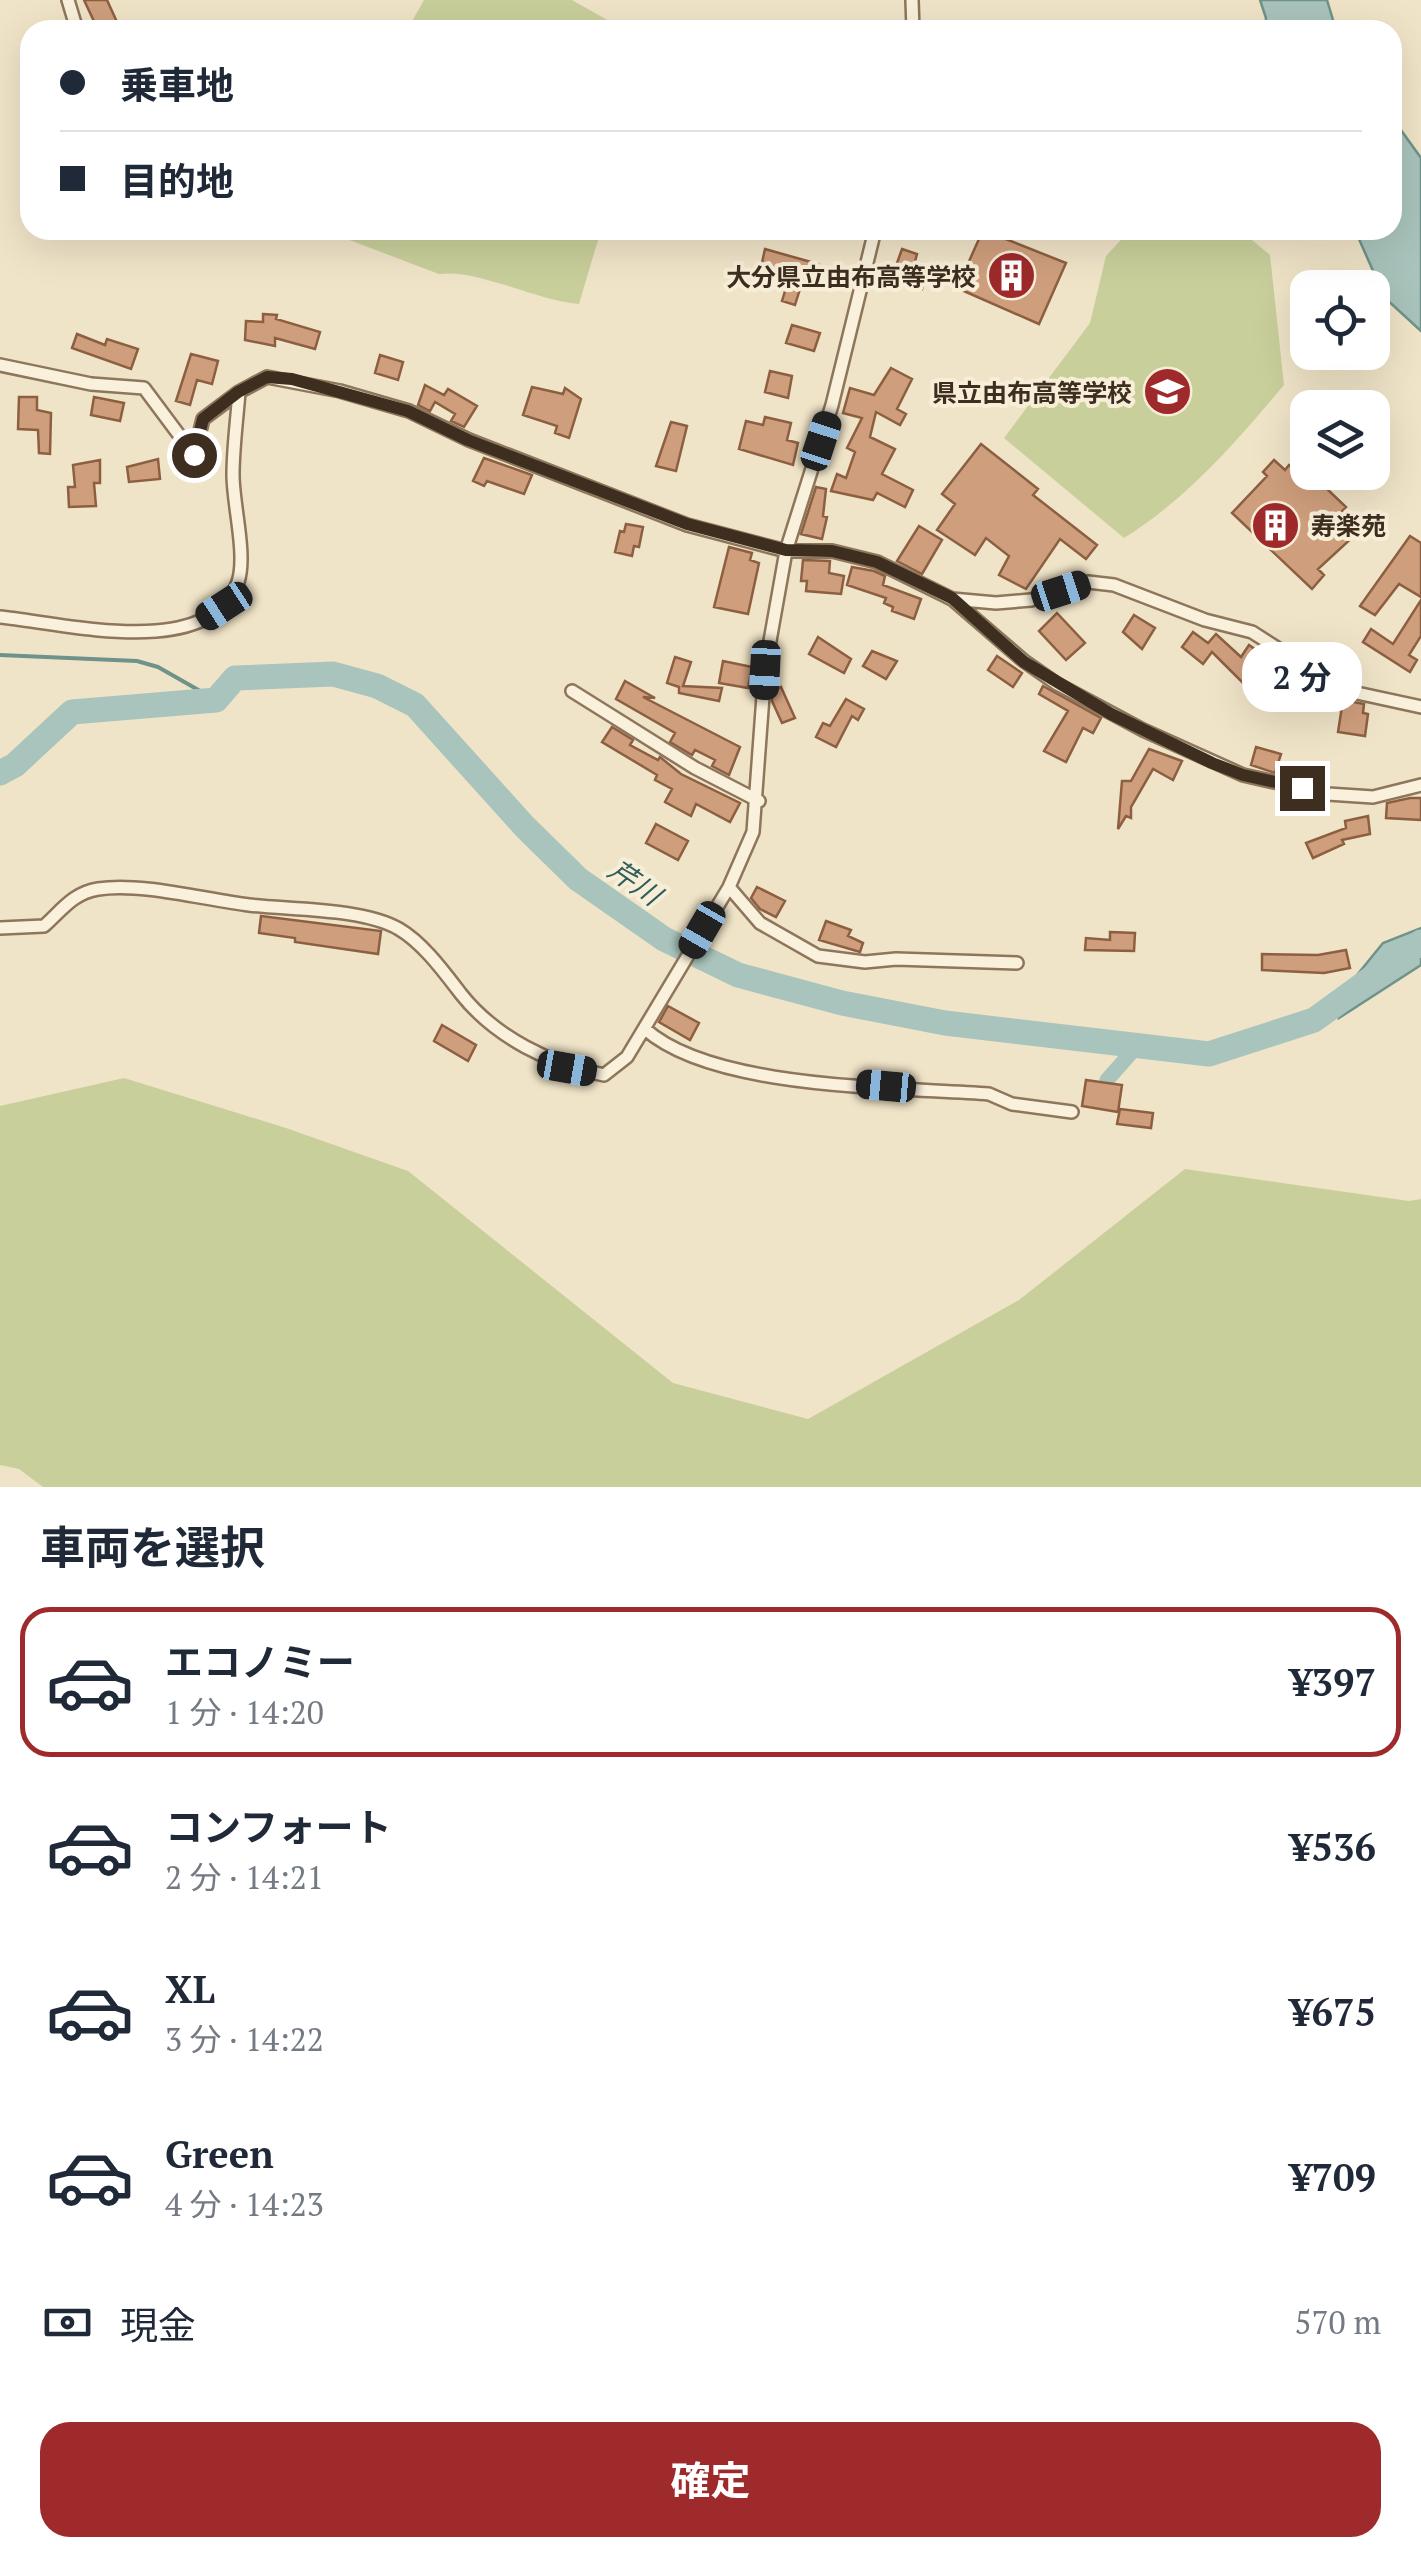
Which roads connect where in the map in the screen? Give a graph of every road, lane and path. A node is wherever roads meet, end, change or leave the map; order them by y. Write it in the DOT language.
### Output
graph roads {
  1 [pos="873,240"];
  2 [pos="0,365"];
  3 [pos="238,392"];
  4 [pos="786,550"];
  5 [pos="952,598"];
  6 [pos="0,617"];
  7 [pos="572,691"];
  8 [pos="1421,707"];
  9 [pos="1421,785"];
  10 [pos="759,802"];
  11 [pos="729,887"];
  12 [pos="0,928"];
  13 [pos="1017,963"];
  14 [pos="645,1029"];
  15 [pos="1072,1112"];
  1 -- 4 [label="street"];
  2 -- 3 [label="street"];
  3 -- 4 [label="street"];
  3 -- 6 [label="street"];
  4 -- 5 [label="street"];
  4 -- 10 [label="street"];
  5 -- 8 [label="street"];
  5 -- 9 [label="street"];
  7 -- 10 [label="street"];
  10 -- 11 [label="street"];
  11 -- 13 [label="street"];
  11 -- 14 [label="street"];
  12 -- 14 [label="street"];
  14 -- 15 [label="street"];
}
